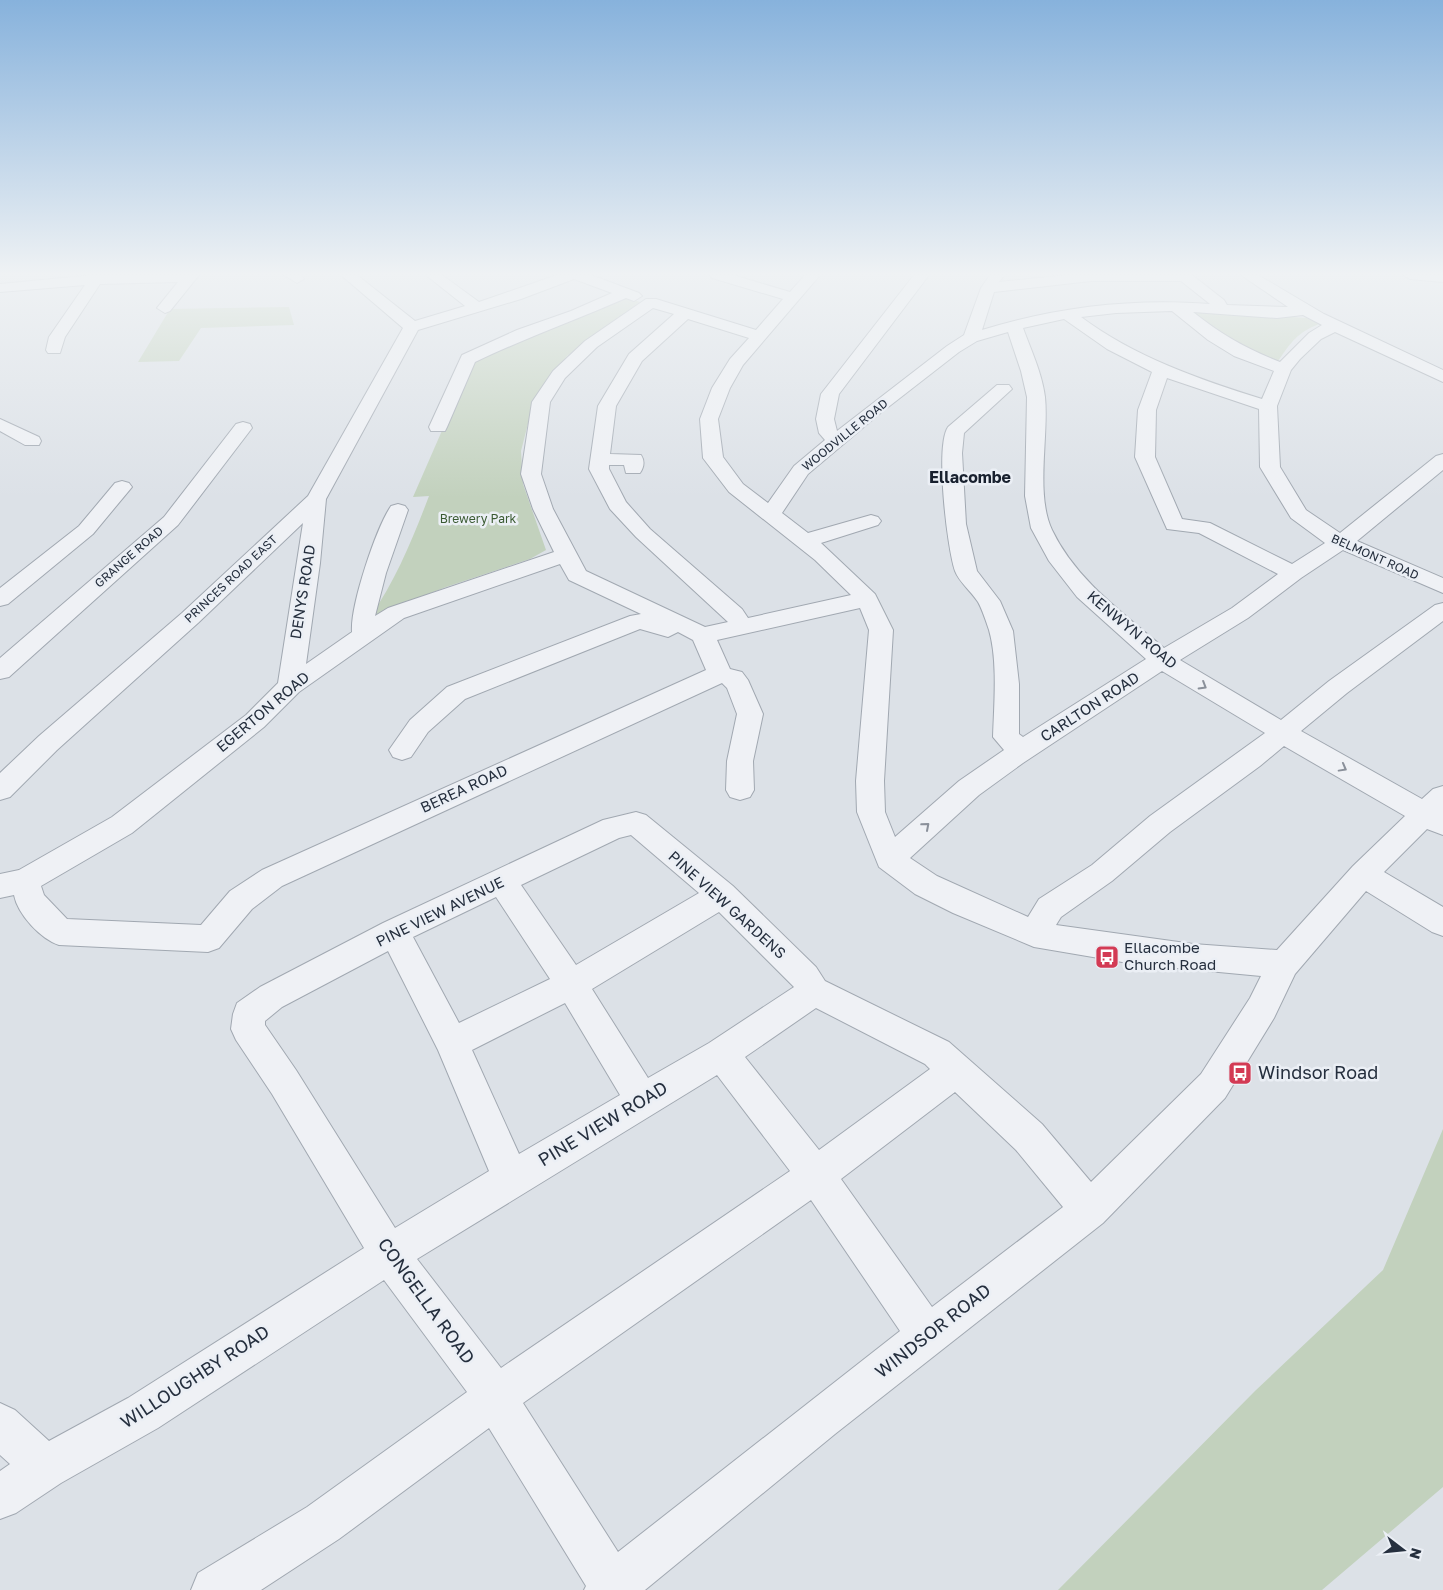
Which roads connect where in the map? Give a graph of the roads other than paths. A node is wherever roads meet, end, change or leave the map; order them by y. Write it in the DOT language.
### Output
graph roads {
  1 [pos="400,349"];
  2 [pos="489,349"];
  3 [pos="586,349"];
  4 [pos="645,349"];
  5 [pos="749,349"];
  6 [pos="865,349"];
  7 [pos="953,349"];
  8 [pos="1022,349"];
  9 [pos="1117,349"];
  10 [pos="1235,349"];
  11 [pos="1300,349"];
  12 [pos="1385,349"];
  13 [pos="1283,369"];
  14 [pos="1161,370"];
  15 [pos="1443,377"];
  16 [pos="1002,389"];
  17 [pos="1268,406"];
  18 [pos="0,424"];
  19 [pos="438,427"];
  20 [pos="243,428"];
  21 [pos="837,440"];
  22 [pos="32,441"];
  23 [pos="600,460"];
  24 [pos="1443,460"];
  25 [pos="633,469"];
  26 [pos="122,487"];
  27 [pos="316,499"];
  28 [pos="398,510"];
  29 [pos="770,515"];
  30 [pos="870,521"];
  31 [pos="805,541"];
  32 [pos="1341,542"];
  33 [pos="568,554"];
  34 [pos="1293,573"];
  35 [pos="1443,586"];
  36 [pos="0,599"];
  37 [pos="867,599"];
  38 [pos="1443,610"];
  39 [pos="742,626"];
  40 [pos="698,633"];
  41 [pos="364,635"];
  42 [pos="1162,660"];
  43 [pos="0,671"];
  44 [pos="720,674"];
  45 [pos="290,686"];
  46 [pos="1283,732"];
  47 [pos="402,750"];
  48 [pos="1022,751"];
  49 [pos="0,790"];
  50 [pos="740,790"];
  51 [pos="1436,811"];
  52 [pos="636,823"];
  53 [pos="889,858"];
  54 [pos="1363,874"];
  55 [pos="502,880"];
  56 [pos="12,883"];
  57 [pos="722,895"];
  58 [pos="1443,923"];
  59 [pos="394,932"];
  60 [pos="1034,934"];
  61 [pos="1284,964"];
  62 [pos="571,984"];
  63 [pos="814,991"];
  64 [pos="250,1014"];
  65 [pos="452,1043"];
  66 [pos="721,1054"];
  67 [pos="956,1070"];
  68 [pos="642,1100"];
  69 [pos="816,1175"];
  70 [pos="510,1179"];
  71 [pos="1090,1210"];
  72 [pos="390,1255"];
  73 [pos="927,1335"];
  74 [pos="495,1398"];
  75 [pos="0,1425"];
  76 [pos="45,1467"];
  77 [pos="0,1496"];
  78 [pos="610,1588"];
  79 [pos="215,1590"];
  1 -- 27 [label="street, PRINCES ROAD EAST"];
  2 -- 19 [label="street"];
  3 -- 33 [label="street"];
  4 -- 23 [label="street"];
  5 -- 29 [label="street"];
  6 -- 21 [label="street"];
  7 -- 21 [label="street, WOODVILLE ROAD"];
  8 -- 42 [label="street, KENWYN ROAD"];
  9 -- 14 [label="street"];
  10 -- 13 [label="street"];
  11 -- 13 [label="street, BELMONT ROAD"];
  12 -- 15 [label="street"];
  13 -- 17 [label="street, BELMONT ROAD"];
  14 -- 17 [label="street"];
  14 -- 34 [label="street"];
  16 -- 48 [label="street"];
  17 -- 32 [label="street, BELMONT ROAD"];
  18 -- 22 [label="street"];
  20 -- 43 [label="street, GRANGE ROAD"];
  21 -- 29 [label="street, WOODVILLE ROAD"];
  23 -- 25 [label="street"];
  23 -- 39 [label="street"];
  24 -- 32 [label="street, CARLTON ROAD"];
  26 -- 36 [label="street"];
  27 -- 45 [label="street, DENYS ROAD"];
  27 -- 49 [label="street, PRINCES ROAD EAST"];
  28 -- 41 [label="street"];
  29 -- 31 [label="street"];
  30 -- 31 [label="street"];
  31 -- 37 [label="street"];
  32 -- 34 [label="street, CARLTON ROAD"];
  32 -- 35 [label="street, BELMONT ROAD"];
  33 -- 40 [label="street"];
  33 -- 41 [label="street, EGERTON ROAD"];
  34 -- 42 [label="street, CARLTON ROAD"];
  37 -- 39 [label="street"];
  37 -- 53 [label="street"];
  38 -- 46 [label="street"];
  39 -- 40 [label="street"];
  40 -- 44 [label="street"];
  40 -- 47 [label="street"];
  41 -- 45 [label="street, EGERTON ROAD"];
  42 -- 46 [label="street, KENWYN ROAD, one-way"];
  42 -- 48 [label="street, CARLTON ROAD"];
  44 -- 50 [label="street"];
  44 -- 56 [label="street, BEREA ROAD"];
  45 -- 56 [label="street, EGERTON ROAD"];
  46 -- 51 [label="street, KENWYN ROAD, one-way"];
  46 -- 60 [label="street"];
  53 -- 48 [label="street, CARLTON ROAD, one-way"];
  51 -- 54 [label="street, WINDSOR ROAD"];
  52 -- 55 [label="street, PINE VIEW AVENUE"];
  52 -- 57 [label="street, PINE VIEW GARDENS"];
  53 -- 60 [label="street"];
  54 -- 58 [label="street"];
  54 -- 61 [label="street, WINDSOR ROAD"];
  55 -- 59 [label="street, PINE VIEW AVENUE"];
  55 -- 62 [label="street"];
  57 -- 62 [label="street"];
  57 -- 63 [label="street, PINE VIEW GARDENS"];
  59 -- 64 [label="street, PINE VIEW AVENUE"];
  59 -- 65 [label="street"];
  60 -- 61 [label="street"];
  61 -- 71 [label="street, WINDSOR ROAD"];
  62 -- 65 [label="street"];
  62 -- 68 [label="street"];
  63 -- 66 [label="street, PINE VIEW ROAD"];
  63 -- 67 [label="street"];
  64 -- 72 [label="street, CONGELLA ROAD"];
  65 -- 70 [label="street"];
  66 -- 68 [label="street, PINE VIEW ROAD"];
  66 -- 69 [label="street"];
  67 -- 69 [label="street"];
  67 -- 71 [label="street"];
  68 -- 70 [label="street, PINE VIEW ROAD"];
  69 -- 73 [label="street"];
  69 -- 74 [label="street"];
  70 -- 72 [label="street, PINE VIEW ROAD"];
  71 -- 73 [label="street, WINDSOR ROAD"];
  72 -- 74 [label="street, CONGELLA ROAD"];
  72 -- 76 [label="street, WILLOUGHBY ROAD"];
  73 -- 78 [label="street, WINDSOR ROAD"];
  74 -- 78 [label="street, CONGELLA ROAD"];
  74 -- 79 [label="street"];
  75 -- 76 [label="street"];
  76 -- 77 [label="street, WILLOUGHBY ROAD"];
}
